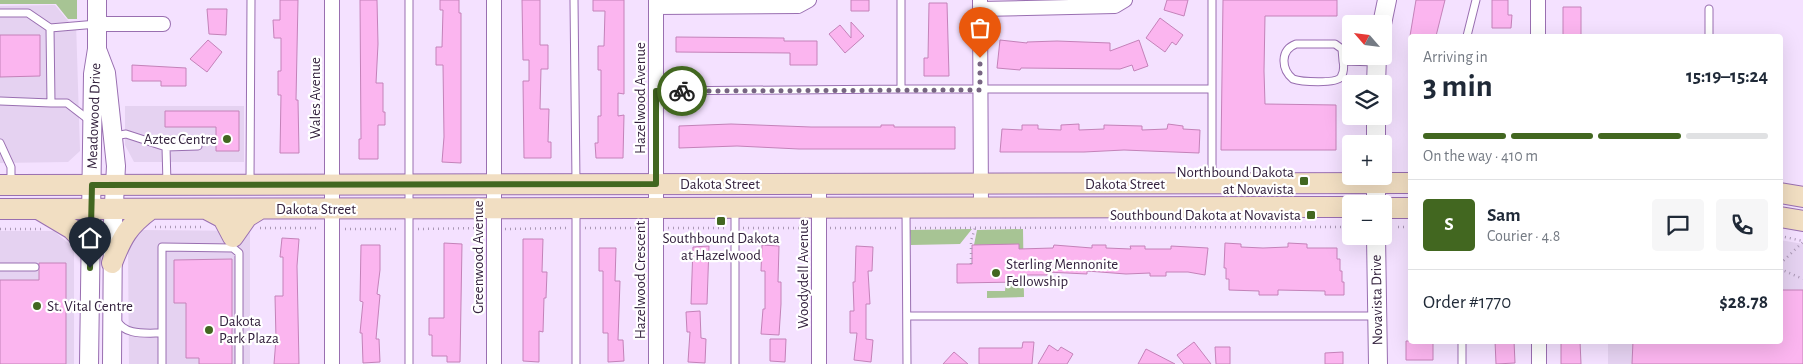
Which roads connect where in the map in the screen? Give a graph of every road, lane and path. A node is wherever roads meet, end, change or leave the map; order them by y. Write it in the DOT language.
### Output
graph roads {
  1 [pos="97,0"];
  2 [pos="251,0"];
  3 [pos="332,0"];
  4 [pos="409,0"];
  5 [pos="494,0"];
  6 [pos="574,0"];
  7 [pos="809,0"];
  8 [pos="901,0"];
  9 [pos="1125,0"];
  10 [pos="1212,0"];
  11 [pos="1387,0"];
  12 [pos="1476,0"];
  13 [pos="1538,0"];
  14 [pos="737,3"];
  15 [pos="656,4"];
  16 [pos="980,5"];
  17 [pos="1709,9"];
  18 [pos="0,13"];
  19 [pos="1384,15"];
  20 [pos="97,24"];
  21 [pos="163,24"];
  22 [pos="50,28"];
  23 [pos="1468,34"];
  24 [pos="1538,34"];
  25 [pos="1709,34"];
  26 [pos="97,49"];
  27 [pos="1343,61"];
  28 [pos="1212,89"];
  29 [pos="901,90"];
  30 [pos="980,90"];
  31 [pos="656,91"];
  32 [pos="0,102"];
  33 [pos="50,103"];
  34 [pos="94,126"];
  35 [pos="112,137"];
  36 [pos="0,143"];
  37 [pos="198,146"];
  38 [pos="166,147"];
  39 [pos="250,184"];
  40 [pos="576,184"];
  41 [pos="819,184"];
  42 [pos="980,184"];
  43 [pos="1212,184"];
  44 [pos="1408,184"];
  45 [pos="6,185"];
  46 [pos="92,185"];
  47 [pos="115,185"];
  48 [pos="167,185"];
  49 [pos="410,185"];
  50 [pos="494,185"];
  51 [pos="1378,193"];
  52 [pos="1783,194"];
  53 [pos="332,197"];
  54 [pos="1803,197"];
  55 [pos="656,204"];
  56 [pos="1408,207"];
  57 [pos="980,208"];
  58 [pos="1342,208"];
  59 [pos="0,209"];
  60 [pos="38,209"];
  61 [pos="91,209"];
  62 [pos="113,209"];
  63 [pos="151,218"];
  64 [pos="209,218"];
  65 [pos="258,218"];
  66 [pos="494,218"];
  67 [pos="576,218"];
  68 [pos="735,218"];
  69 [pos="819,218"];
  70 [pos="906,218"];
  71 [pos="1783,218"];
  72 [pos="410,219"];
  73 [pos="1803,221"];
  74 [pos="1342,227"];
  75 [pos="1398,227"];
  76 [pos="1408,227"];
  77 [pos="320,228"];
  78 [pos="975,228"];
  79 [pos="0,229"];
  80 [pos="44,229"];
  81 [pos="337,229"];
  82 [pos="1783,237"];
  83 [pos="1803,241"];
  84 [pos="233,242"];
  85 [pos="1376,245"];
  86 [pos="91,249"];
  87 [pos="1783,261"];
  88 [pos="112,263"];
  89 [pos="971,264"];
  90 [pos="0,267"];
  91 [pos="35,267"];
  92 [pos="1783,270"];
  93 [pos="1803,279"];
  94 [pos="112,312"];
  95 [pos="906,316"];
  96 [pos="1378,316"];
  97 [pos="162,333"];
  98 [pos="1462,344"];
  99 [pos="1539,344"];
  100 [pos="89,364"];
  101 [pos="112,364"];
  102 [pos="162,364"];
  103 [pos="239,364"];
  104 [pos="332,364"];
  105 [pos="409,364"];
  106 [pos="494,364"];
  107 [pos="576,364"];
  108 [pos="656,364"];
  109 [pos="735,364"];
  110 [pos="819,364"];
  111 [pos="907,364"];
  112 [pos="1378,364"];
  113 [pos="1462,364"];
  114 [pos="1539,364"];
  1 -- 20 [label="street, Meadowood Drive"];
  2 -- 39 [label="lane"];
  3 -- 53 [label="street, Wales Avenue"];
  4 -- 49 [label="lane"];
  5 -- 50 [label="street, Greenwood Avenue"];
  6 -- 40 [label="lane"];
  7 -- 14 [label="street"];
  8 -- 29 [label="lane"];
  9 -- 16 [label="street"];
  10 -- 28 [label="lane"];
  11 -- 19 [label="street"];
  12 -- 23 [label="lane"];
  13 -- 24 [label="street"];
  14 -- 15 [label="street"];
  15 -- 31 [label="street, Hazelwood Avenue"];
  16 -- 30 [label="street"];
  17 -- 25 [label="lane"];
  18 -- 22 [label="lane"];
  20 -- 21 [label="street"];
  20 -- 22 [label="lane"];
  20 -- 26 [label="street, Meadowood Drive"];
  22 -- 33 [label="lane"];
  26 -- 34 [label="street, Meadowood Drive"];
  26 -- 35 [label="street, Meadowood Drive"];
  27 -- 27 [label="lane"];
  28 -- 30 [label="lane"];
  28 -- 43 [label="lane"];
  29 -- 30 [label="lane"];
  29 -- 31 [label="lane"];
  30 -- 42 [label="street"];
  31 -- 55 [label="street, Hazelwood Avenue"];
  32 -- 33 [label="lane"];
  33 -- 34 [label="lane"];
  34 -- 46 [label="street, Meadowood Drive"];
  35 -- 38 [label="lane"];
  35 -- 47 [label="street, Meadowood Drive"];
  36 -- 45 [label="lane"];
  37 -- 38 [label="lane"];
  38 -- 48 [label="lane"];
  39 -- 48 [label="main road, Dakota Street"];
  39 -- 53 [label="main road, Dakota Street"];
  40 -- 50 [label="main road, Dakota Street"];
  40 -- 55 [label="main road, Dakota Street"];
  41 -- 42 [label="main road, Dakota Street"];
  41 -- 55 [label="main road, Dakota Street"];
  41 -- 69 [label="street, Woodydell Avenue"];
  42 -- 43 [label="main road, Dakota Street"];
  42 -- 57 [label="street"];
  43 -- 51 [label="main road, Dakota Street"];
  44 -- 51 [label="main road, Dakota Street"];
  45 -- 46 [label="main road, Dakota Street"];
  46 -- 47 [label="main road, Dakota Street"];
  46 -- 61 [label="street, Meadowood Drive"];
  47 -- 48 [label="main road, Dakota Street"];
  47 -- 62 [label="street, Meadowood Drive"];
  49 -- 50 [label="main road, Dakota Street"];
  49 -- 53 [label="main road, Dakota Street"];
  49 -- 72 [label="lane"];
  50 -- 66 [label="street, Greenwood Avenue"];
  51 -- 56 [label="main road, Dakota Street"];
  52 -- 54 [label="main road"];
  53 -- 65 [label="main road, Dakota Street"];
  53 -- 72 [label="main road, Dakota Street"];
  53 -- 104 [label="street, Wales Avenue"];
  55 -- 67 [label="main road, Dakota Street"];
  55 -- 67 [label="path"];
  55 -- 68 [label="main road, Dakota Street"];
  55 -- 68 [label="path"];
  55 -- 108 [label="street, Hazelwood Crescent"];
  57 -- 58 [label="main road, Dakota Street"];
  57 -- 70 [label="main road, Dakota Street"];
  59 -- 60 [label="main road, Dakota Street"];
  60 -- 61 [label="main road, Dakota Street"];
  60 -- 86 [label="main road"];
  61 -- 62 [label="main road, Dakota Street"];
  61 -- 86 [label="street, Meadowood Drive"];
  62 -- 63 [label="main road, Dakota Street"];
  62 -- 88 [label="street, Meadowood Drive"];
  63 -- 64 [label="main road, Dakota Street"];
  63 -- 64 [label="path"];
  63 -- 88 [label="main road"];
  64 -- 65 [label="main road, Dakota Street"];
  64 -- 84 [label="main road"];
  65 -- 77 [label="path"];
  65 -- 84 [label="main road"];
  66 -- 67 [label="main road, Dakota Street"];
  66 -- 67 [label="path"];
  66 -- 72 [label="main road, Dakota Street"];
  66 -- 72 [label="path"];
  66 -- 106 [label="street, Greenwood Avenue"];
  67 -- 107 [label="lane"];
  68 -- 69 [label="main road, Dakota Street"];
  68 -- 69 [label="path"];
  68 -- 109 [label="lane"];
  69 -- 70 [label="main road, Dakota Street"];
  69 -- 70 [label="path"];
  69 -- 110 [label="street, Woodydell Avenue"];
  70 -- 78 [label="path"];
  70 -- 95 [label="lane"];
  71 -- 73 [label="main road"];
  72 -- 81 [label="path"];
  72 -- 105 [label="lane"];
  74 -- 78 [label="path"];
  75 -- 76 [label="path"];
  78 -- 89 [label="path"];
  79 -- 80 [label="path"];
  82 -- 83 [label="path"];
  83 -- 87 [label="path"];
  84 -- 97 [label="lane"];
  84 -- 103 [label="lane"];
  85 -- 96 [label="street, Novavista Drive"];
  86 -- 100 [label="street, Meadowood Drive"];
  88 -- 94 [label="street, Meadowood Drive"];
  90 -- 91 [label="lane"];
  92 -- 93 [label="path"];
  94 -- 97 [label="lane"];
  94 -- 101 [label="street, Meadowood Drive"];
  95 -- 96 [label="lane"];
  95 -- 111 [label="lane"];
  96 -- 112 [label="street, Novavista Drive"];
  97 -- 102 [label="lane"];
  98 -- 113 [label="lane"];
  99 -- 114 [label="street"];
}
